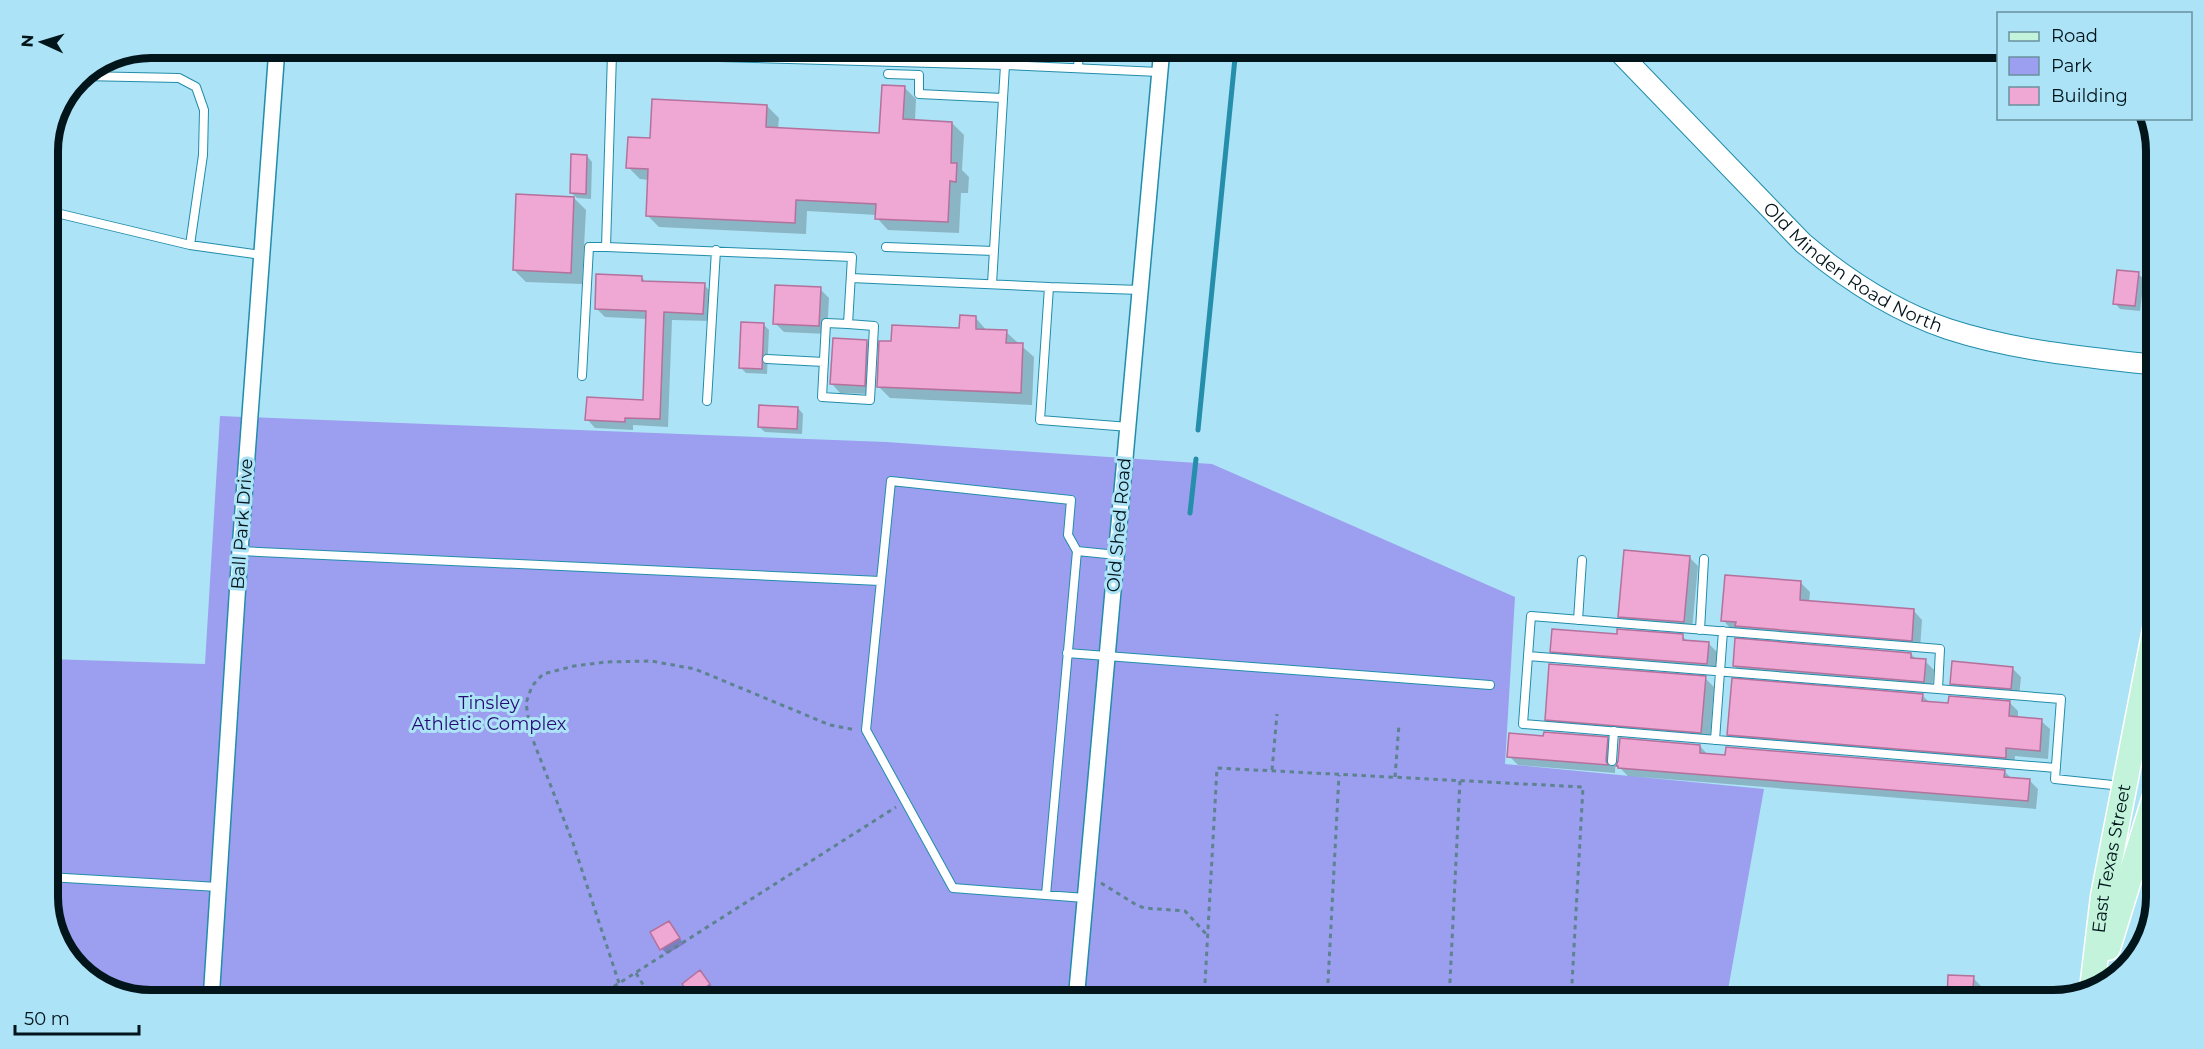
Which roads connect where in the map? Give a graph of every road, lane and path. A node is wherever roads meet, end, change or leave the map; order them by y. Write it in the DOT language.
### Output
graph roads {
  1 [pos="276,58"];
  2 [pos="612,58"];
  3 [pos="817,58"];
  4 [pos="910,58"];
  5 [pos="1078,58"];
  6 [pos="1161,58"];
  7 [pos="1625,58"];
  8 [pos="854,60"];
  9 [pos="910,62"];
  10 [pos="1005,65"];
  11 [pos="1078,68"];
  12 [pos="1160,72"];
  13 [pos="888,74"];
  14 [pos="97,76"];
  15 [pos="1002,98"];
  16 [pos="59,214"];
  17 [pos="190,245"];
  18 [pos="606,247"];
  19 [pos="886,247"];
  20 [pos="716,250"];
  21 [pos="994,251"];
  22 [pos="261,255"];
  23 [pos="851,278"];
  24 [pos="992,284"];
  25 [pos="1049,287"];
  26 [pos="1142,290"];
  27 [pos="848,324"];
  28 [pos="767,358"];
  29 [pos="824,362"];
  30 [pos="2145,364"];
  31 [pos="582,376"];
  32 [pos="707,401"];
  33 [pos="1128,427"];
  34 [pos="240,551"];
  35 [pos="1077,551"];
  36 [pos="1117,555"];
  37 [pos="1704,559"];
  38 [pos="1582,560"];
  39 [pos="880,582"];
  40 [pos="1578,620"];
  41 [pos="1700,630"];
  42 [pos="1723,632"];
  43 [pos="1067,653"];
  44 [pos="1528,656"];
  45 [pos="1106,657"];
  46 [pos="1720,671"];
  47 [pos="2146,675"];
  48 [pos="1490,685"];
  49 [pos="1938,689"];
  50 [pos="1277,714"];
  51 [pos="1399,724"];
  52 [pos="866,730"];
  53 [pos="1614,732"];
  54 [pos="1715,740"];
  55 [pos="1612,761"];
  56 [pos="2056,768"];
  57 [pos="1272,770"];
  58 [pos="1339,775"];
  59 [pos="1395,777"];
  60 [pos="1460,781"];
  61 [pos="2123,786"];
  62 [pos="906,800"];
  63 [pos="2146,826"];
  64 [pos="59,878"];
  65 [pos="1087,880"];
  66 [pos="218,887"];
  67 [pos="1046,895"];
  68 [pos="1085,898"];
  69 [pos="1208,936"];
  70 [pos="636,973"];
  71 [pos="2100,977"];
  72 [pos="2093,980"];
  73 [pos="619,983"];
  74 [pos="213,990"];
  75 [pos="608,990"];
  76 [pos="647,990"];
  77 [pos="1077,990"];
  78 [pos="1205,990"];
  79 [pos="1328,990"];
  80 [pos="1450,990"];
  81 [pos="1572,990"];
  1 -- 22 [label="street, Ball Park Drive"];
  2 -- 18 [label="lane"];
  3 -- 8 [label="lane"];
  4 -- 9 [label="lane"];
  5 -- 11 [label="lane"];
  6 -- 12 [label="street, Old Shed Road"];
  7 -- 30 [label="street, Old Minden Road North"];
  8 -- 9 [label="lane"];
  9 -- 10 [label="lane"];
  10 -- 11 [label="lane"];
  10 -- 15 [label="lane"];
  11 -- 12 [label="lane"];
  12 -- 26 [label="street, Old Shed Road"];
  13 -- 15 [label="lane"];
  14 -- 17 [label="lane"];
  15 -- 21 [label="lane"];
  16 -- 17 [label="lane"];
  17 -- 22 [label="lane"];
  18 -- 20 [label="lane"];
  18 -- 31 [label="lane"];
  19 -- 21 [label="lane"];
  20 -- 23 [label="lane"];
  20 -- 32 [label="lane"];
  21 -- 24 [label="lane"];
  22 -- 34 [label="street, Ball Park Drive"];
  23 -- 24 [label="lane"];
  23 -- 27 [label="lane"];
  24 -- 25 [label="lane"];
  25 -- 26 [label="lane"];
  25 -- 33 [label="lane"];
  26 -- 33 [label="street, Old Shed Road"];
  27 -- 29 [label="lane"];
  27 -- 29 [label="lane"];
  28 -- 29 [label="lane"];
  33 -- 36 [label="street, Old Shed Road"];
  34 -- 39 [label="lane"];
  34 -- 66 [label="street, Ball Park Drive"];
  35 -- 36 [label="lane"];
  35 -- 39 [label="lane"];
  35 -- 43 [label="lane"];
  36 -- 45 [label="street, Old Shed Road"];
  37 -- 41 [label="lane"];
  38 -- 40 [label="lane"];
  39 -- 52 [label="lane"];
  40 -- 41 [label="lane"];
  40 -- 44 [label="lane"];
  41 -- 42 [label="lane"];
  42 -- 46 [label="lane"];
  42 -- 49 [label="lane"];
  43 -- 45 [label="lane"];
  43 -- 67 [label="lane"];
  44 -- 46 [label="lane"];
  44 -- 53 [label="lane"];
  45 -- 48 [label="lane"];
  45 -- 65 [label="street, Old Shed Road"];
  46 -- 49 [label="lane"];
  46 -- 54 [label="lane"];
  47 -- 61 [label="main road, East Texas Street"];
  49 -- 56 [label="lane"];
  50 -- 57 [label="path"];
  51 -- 59 [label="path"];
  52 -- 62 [label="lane"];
  52 -- 73 [label="path"];
  53 -- 54 [label="lane"];
  53 -- 55 [label="lane"];
  54 -- 56 [label="lane"];
  56 -- 61 [label="lane"];
  57 -- 58 [label="path"];
  57 -- 69 [label="path"];
  58 -- 59 [label="path"];
  58 -- 79 [label="path"];
  59 -- 60 [label="path"];
  60 -- 80 [label="path"];
  60 -- 81 [label="path"];
  61 -- 72 [label="main road, East Texas Street"];
  62 -- 67 [label="lane"];
  62 -- 70 [label="path"];
  63 -- 71 [label="main road, East Texas Street"];
  64 -- 66 [label="lane"];
  65 -- 68 [label="street, Old Shed Road"];
  65 -- 69 [label="path"];
  66 -- 74 [label="street, Ball Park Drive"];
  67 -- 68 [label="lane"];
  68 -- 77 [label="street, Old Shed Road"];
  69 -- 78 [label="path"];
  70 -- 73 [label="path"];
  70 -- 76 [label="path"];
  73 -- 75 [label="path"];
}
